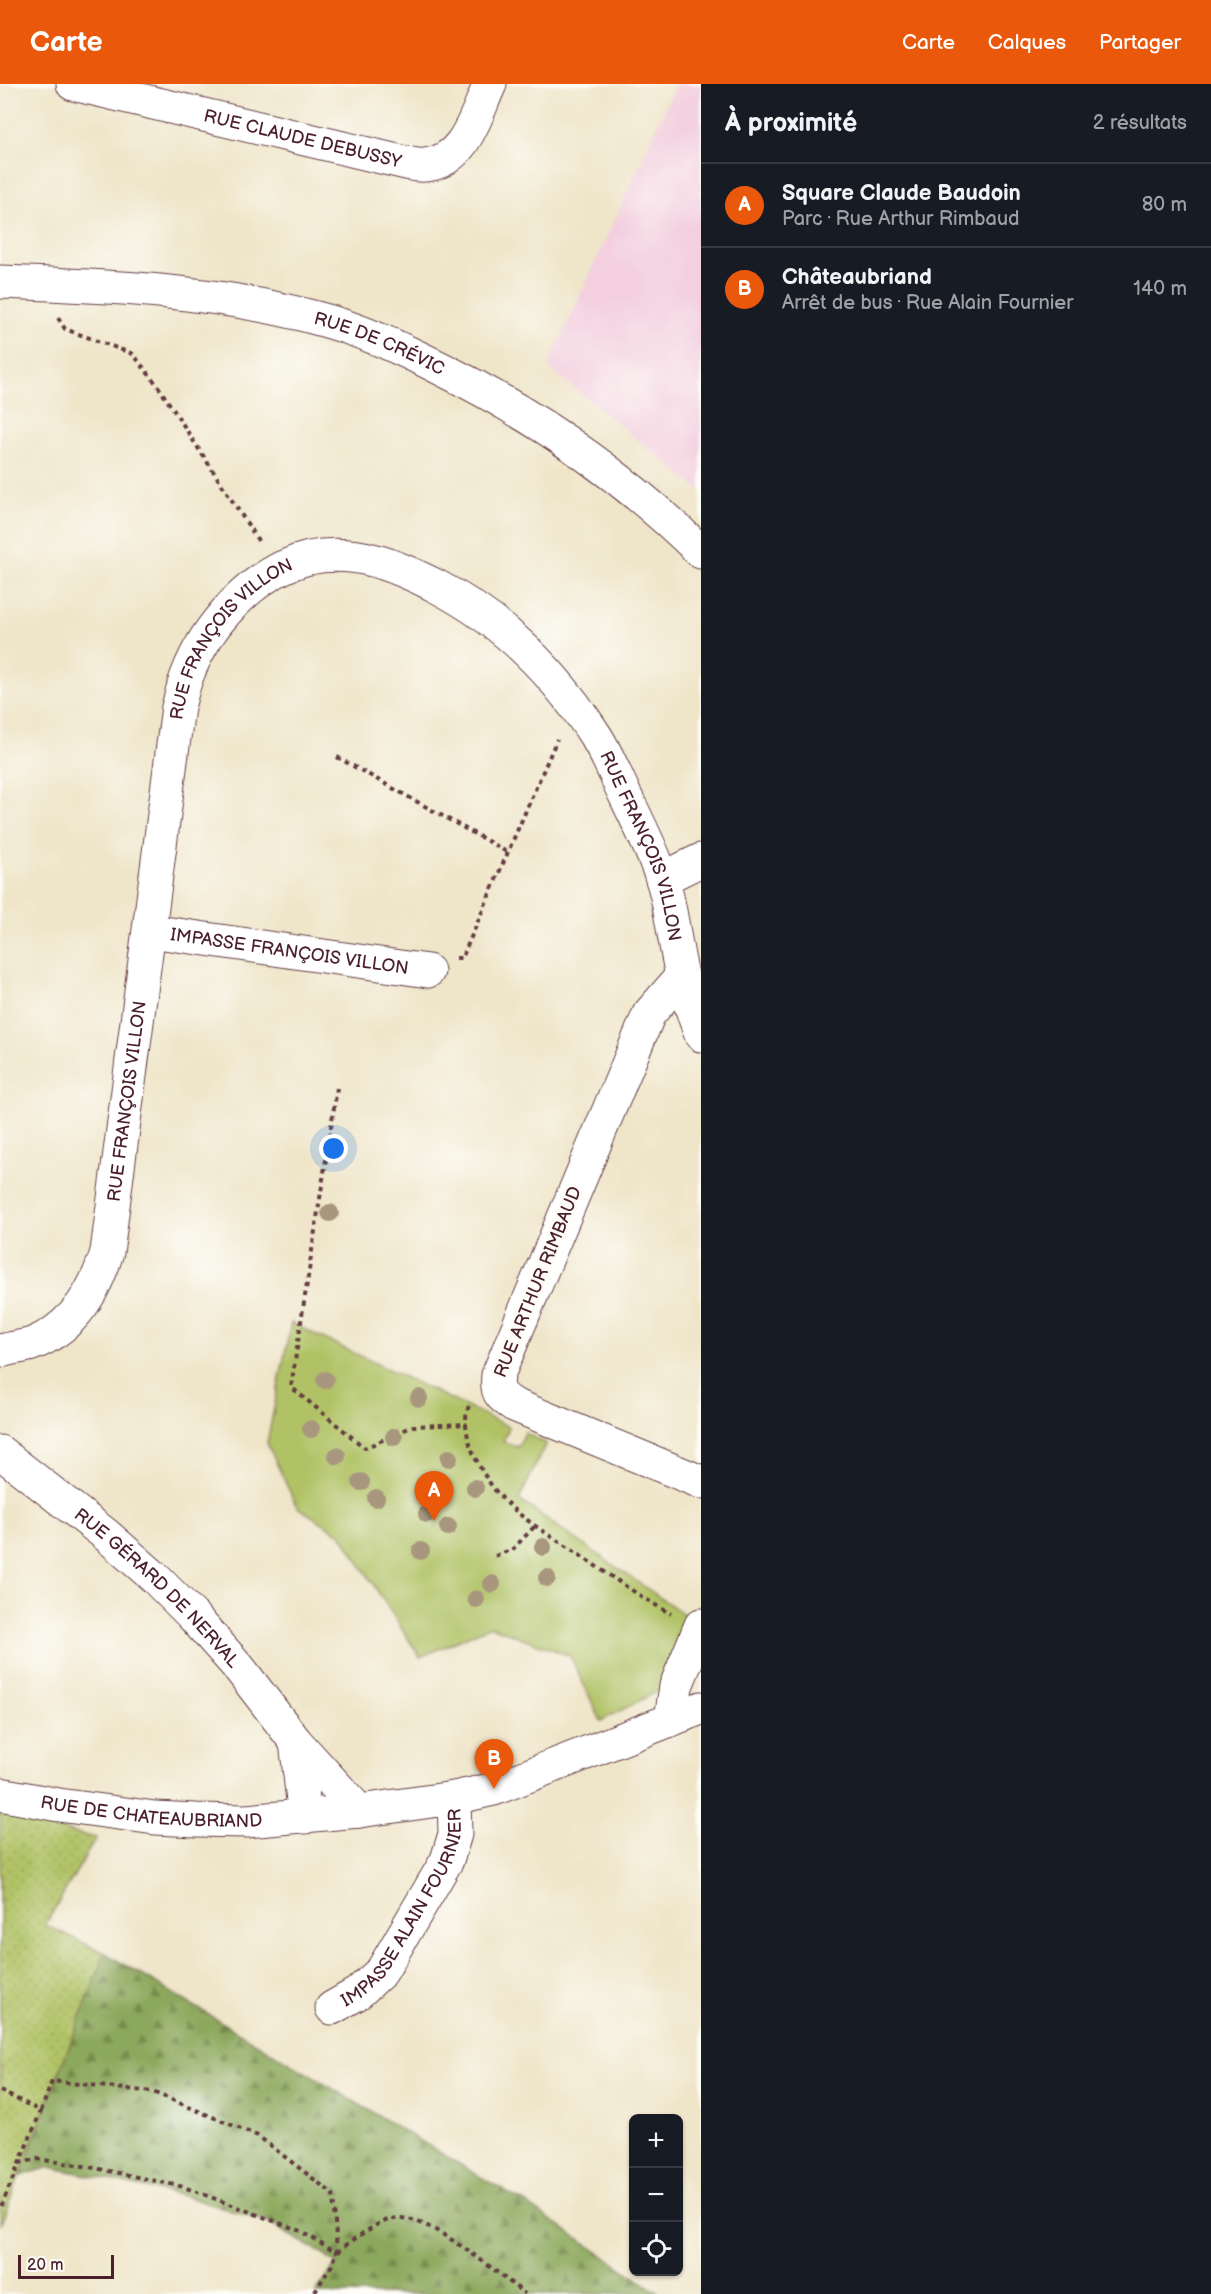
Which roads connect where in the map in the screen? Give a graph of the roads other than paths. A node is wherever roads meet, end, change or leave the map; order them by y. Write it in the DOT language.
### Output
graph roads {
  1 [pos="490,84"];
  2 [pos="90,86"];
  3 [pos="0,282"];
  4 [pos="701,552"];
  5 [pos="701,860"];
  6 [pos="662,879"];
  7 [pos="150,930"];
  8 [pos="427,971"];
  9 [pos="682,976"];
  10 [pos="701,1035"];
  11 [pos="0,1351"];
  12 [pos="0,1452"];
  13 [pos="701,1482"];
  14 [pos="700,1628"];
  15 [pos="701,1708"];
  16 [pos="671,1720"];
  17 [pos="296,1742"];
  18 [pos="0,1794"];
  19 [pos="454,1798"];
  20 [pos="359,1811"];
  21 [pos="305,1816"];
  22 [pos="332,2008"];
  1 -- 2 [label="street, RUE CLAUDE DEBUSSY"];
  3 -- 4 [label="street, RUE DE CRÉVIC"];
  5 -- 6 [label="street"];
  6 -- 7 [label="street, RUE FRANÇOIS VILLON"];
  6 -- 9 [label="street, RUE FRANÇOIS VILLON"];
  7 -- 8 [label="street, IMPASSE FRANÇOIS VILLON"];
  7 -- 11 [label="street, RUE FRANÇOIS VILLON"];
  9 -- 10 [label="street, RUE FRANÇOIS VILLON"];
  9 -- 13 [label="street, RUE ARTHUR RIMBAUD"];
  12 -- 17 [label="street, RUE GÉRARD DE NERVAL"];
  14 -- 16 [label="street"];
  15 -- 16 [label="street, RUE DE CHATEAUBRIAND"];
  16 -- 19 [label="street, RUE DE CHATEAUBRIAND"];
  17 -- 20 [label="street, RUE GÉRARD DE NERVAL"];
  17 -- 21 [label="street"];
  18 -- 21 [label="street, RUE DE CHATEAUBRIAND"];
  19 -- 20 [label="street, RUE DE CHATEAUBRIAND"];
  19 -- 22 [label="street, IMPASSE ALAIN FOURNIER"];
  20 -- 21 [label="street, RUE DE CHATEAUBRIAND"];
}
